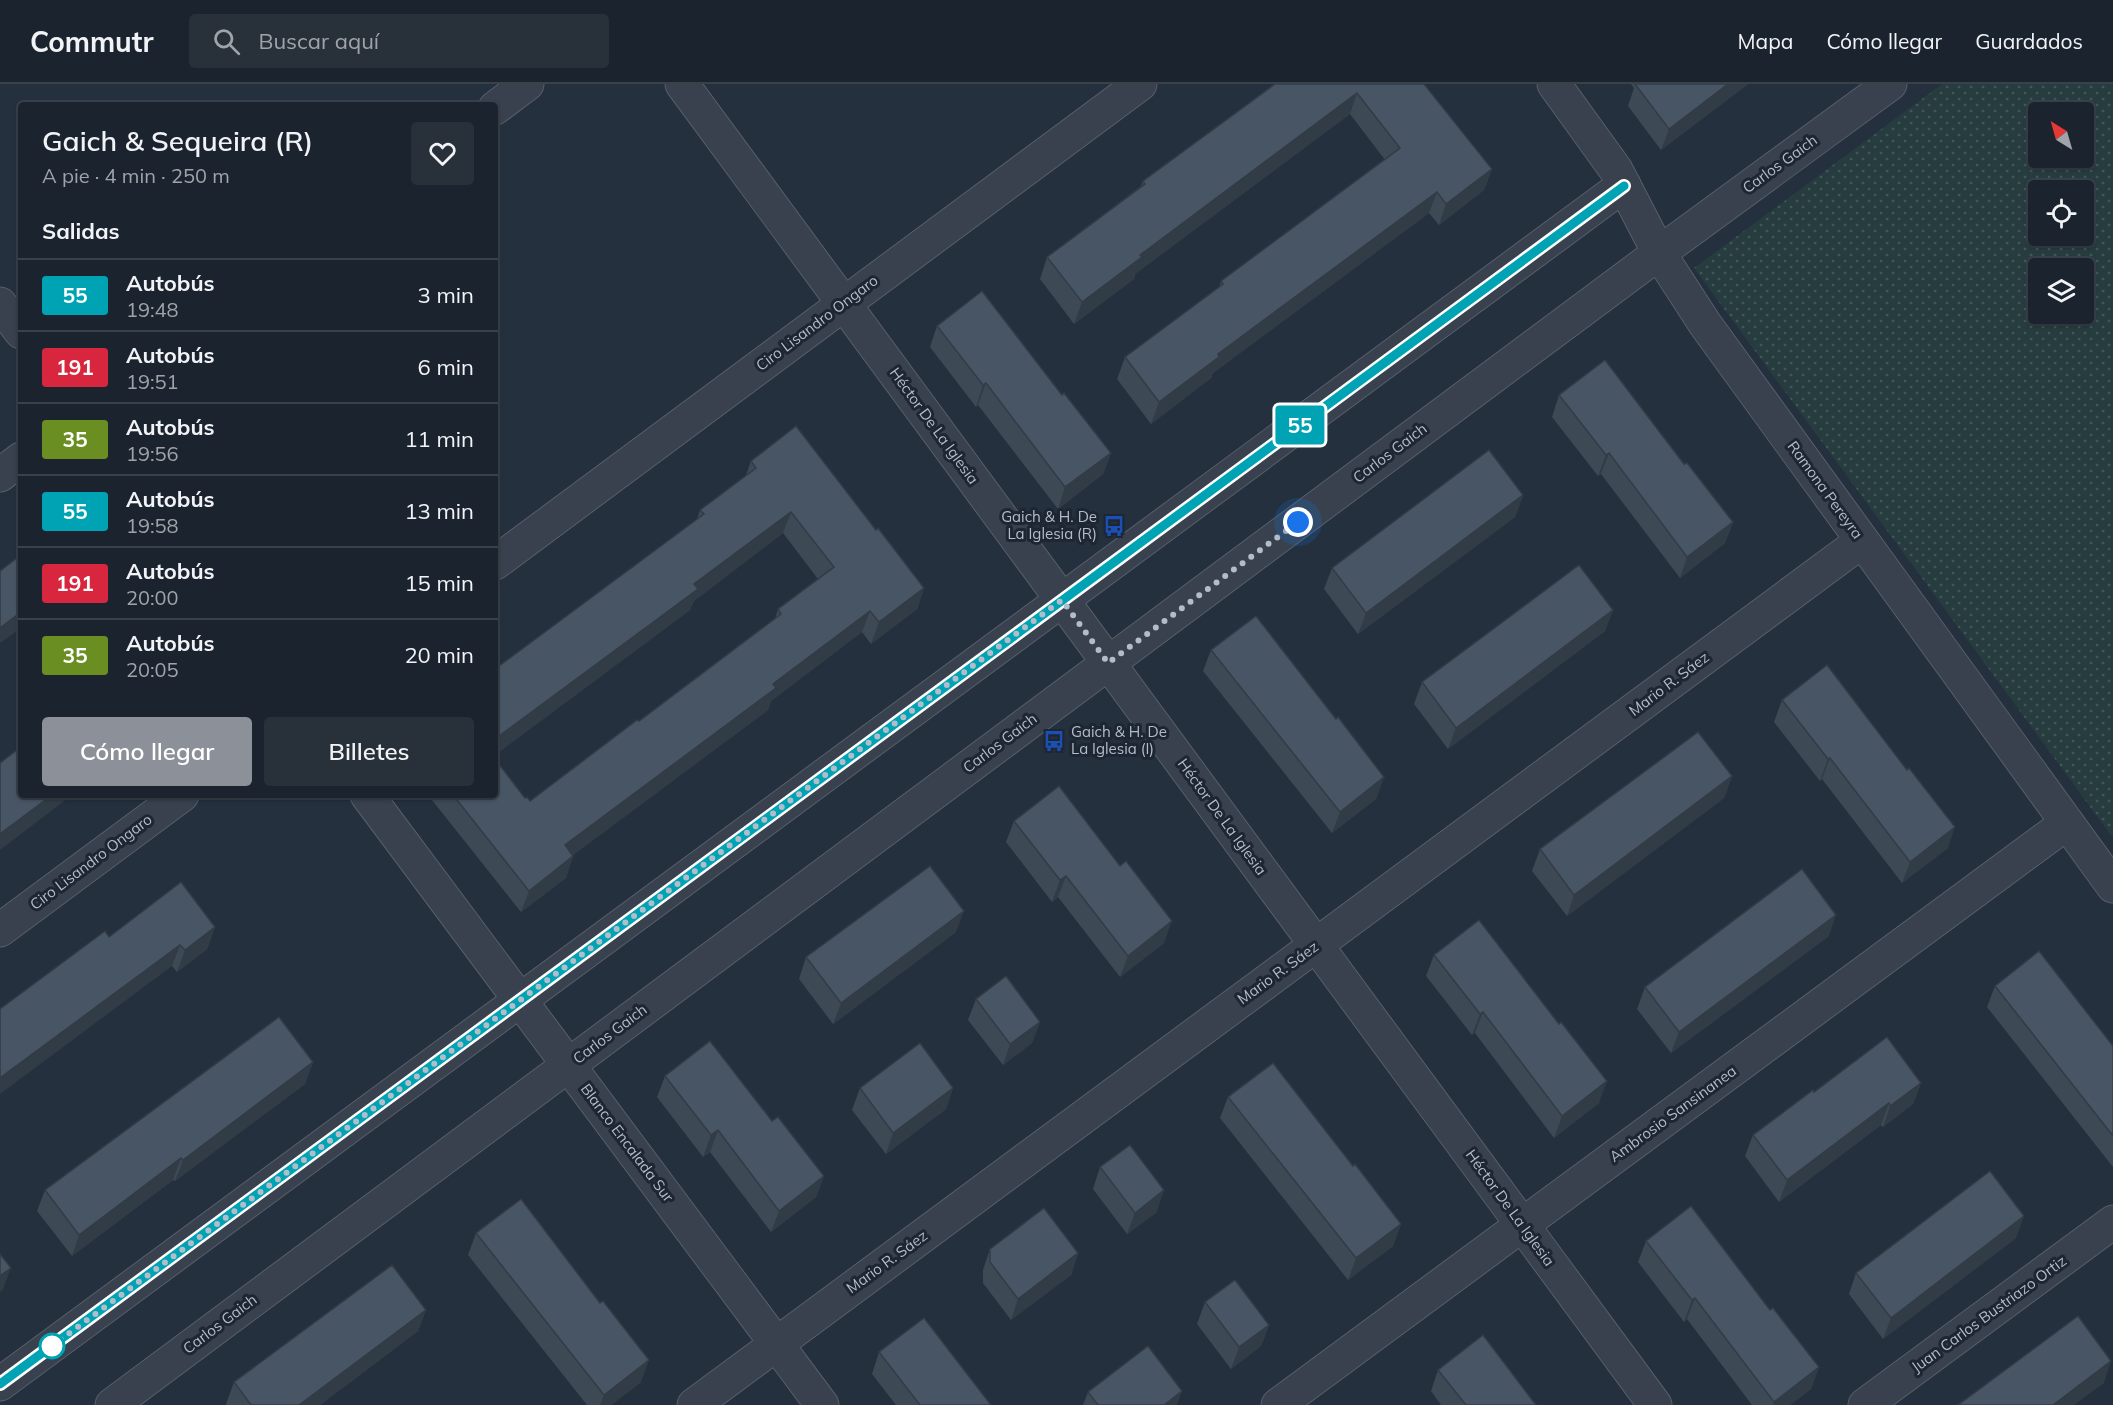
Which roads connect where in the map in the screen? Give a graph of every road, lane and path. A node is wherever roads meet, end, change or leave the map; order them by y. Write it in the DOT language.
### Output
graph roads {
  1 [pos="528,84"];
  2 [pos="682,84"];
  3 [pos="1140,84"];
  4 [pos="1554,84"];
  5 [pos="1890,84"];
  6 [pos="498,106"];
  7 [pos="1624,186"];
  8 [pos="1659,253"];
  9 [pos="843,303"];
  10 [pos="0,304"];
  11 [pos="18,328"];
  12 [pos="18,461"];
  13 [pos="0,475"];
  14 [pos="1862,541"];
  15 [pos="498,561"];
  16 [pos="1062,600"];
  17 [pos="1108,663"];
  18 [pos="178,798"];
  19 [pos="369,798"];
  20 [pos="2067,823"];
  21 [pos="2113,886"];
  22 [pos="0,930"];
  23 [pos="1316,945"];
  24 [pos="520,1000"];
  25 [pos="568,1065"];
  26 [pos="2113,1222"];
  27 [pos="1523,1225"];
  28 [pos="777,1344"];
  29 [pos="0,1384"];
  30 [pos="112,1405"];
  31 [pos="694,1405"];
  32 [pos="822,1405"];
  33 [pos="1278,1405"];
  34 [pos="1655,1405"];
  35 [pos="1865,1405"];
  1 -- 6 [label="street"];
  2 -- 9 [label="street, Héctor De La Iglesia"];
  3 -- 9 [label="street, Ciro Lisandro Ongaro"];
  4 -- 7 [label="street, Ramona Pereyra"];
  5 -- 8 [label="street, Carlos Gaich"];
  7 -- 8 [label="street, Ramona Pereyra"];
  7 -- 16 [label="street"];
  8 -- 14 [label="street, Ramona Pereyra"];
  8 -- 17 [label="street, Carlos Gaich"];
  9 -- 15 [label="street, Ciro Lisandro Ongaro"];
  9 -- 16 [label="street, Héctor De La Iglesia"];
  10 -- 11 [label="street"];
  12 -- 13 [label="street"];
  14 -- 20 [label="street, Ramona Pereyra"];
  14 -- 23 [label="street, Mario R. Sáez"];
  16 -- 17 [label="street, Héctor De La Iglesia"];
  16 -- 24 [label="street"];
  17 -- 23 [label="street, Héctor De La Iglesia"];
  17 -- 25 [label="street, Carlos Gaich"];
  18 -- 22 [label="street, Ciro Lisandro Ongaro"];
  19 -- 24 [label="street, Blanco Encalada Sur"];
  20 -- 21 [label="street, Ramona Pereyra"];
  20 -- 27 [label="street, Ambrosio Sansinanea"];
  23 -- 27 [label="street, Héctor De La Iglesia"];
  23 -- 28 [label="street, Mario R. Sáez"];
  24 -- 25 [label="street, Blanco Encalada Sur"];
  24 -- 29 [label="street"];
  25 -- 28 [label="street, Blanco Encalada Sur"];
  25 -- 30 [label="street, Carlos Gaich"];
  26 -- 35 [label="street, Juan Carlos Bustriazo Ortiz"];
  27 -- 33 [label="street, Ambrosio Sansinanea"];
  27 -- 34 [label="street, Héctor De La Iglesia"];
  28 -- 31 [label="street, Mario R. Sáez"];
  28 -- 32 [label="street, Blanco Encalada Sur"];
}
